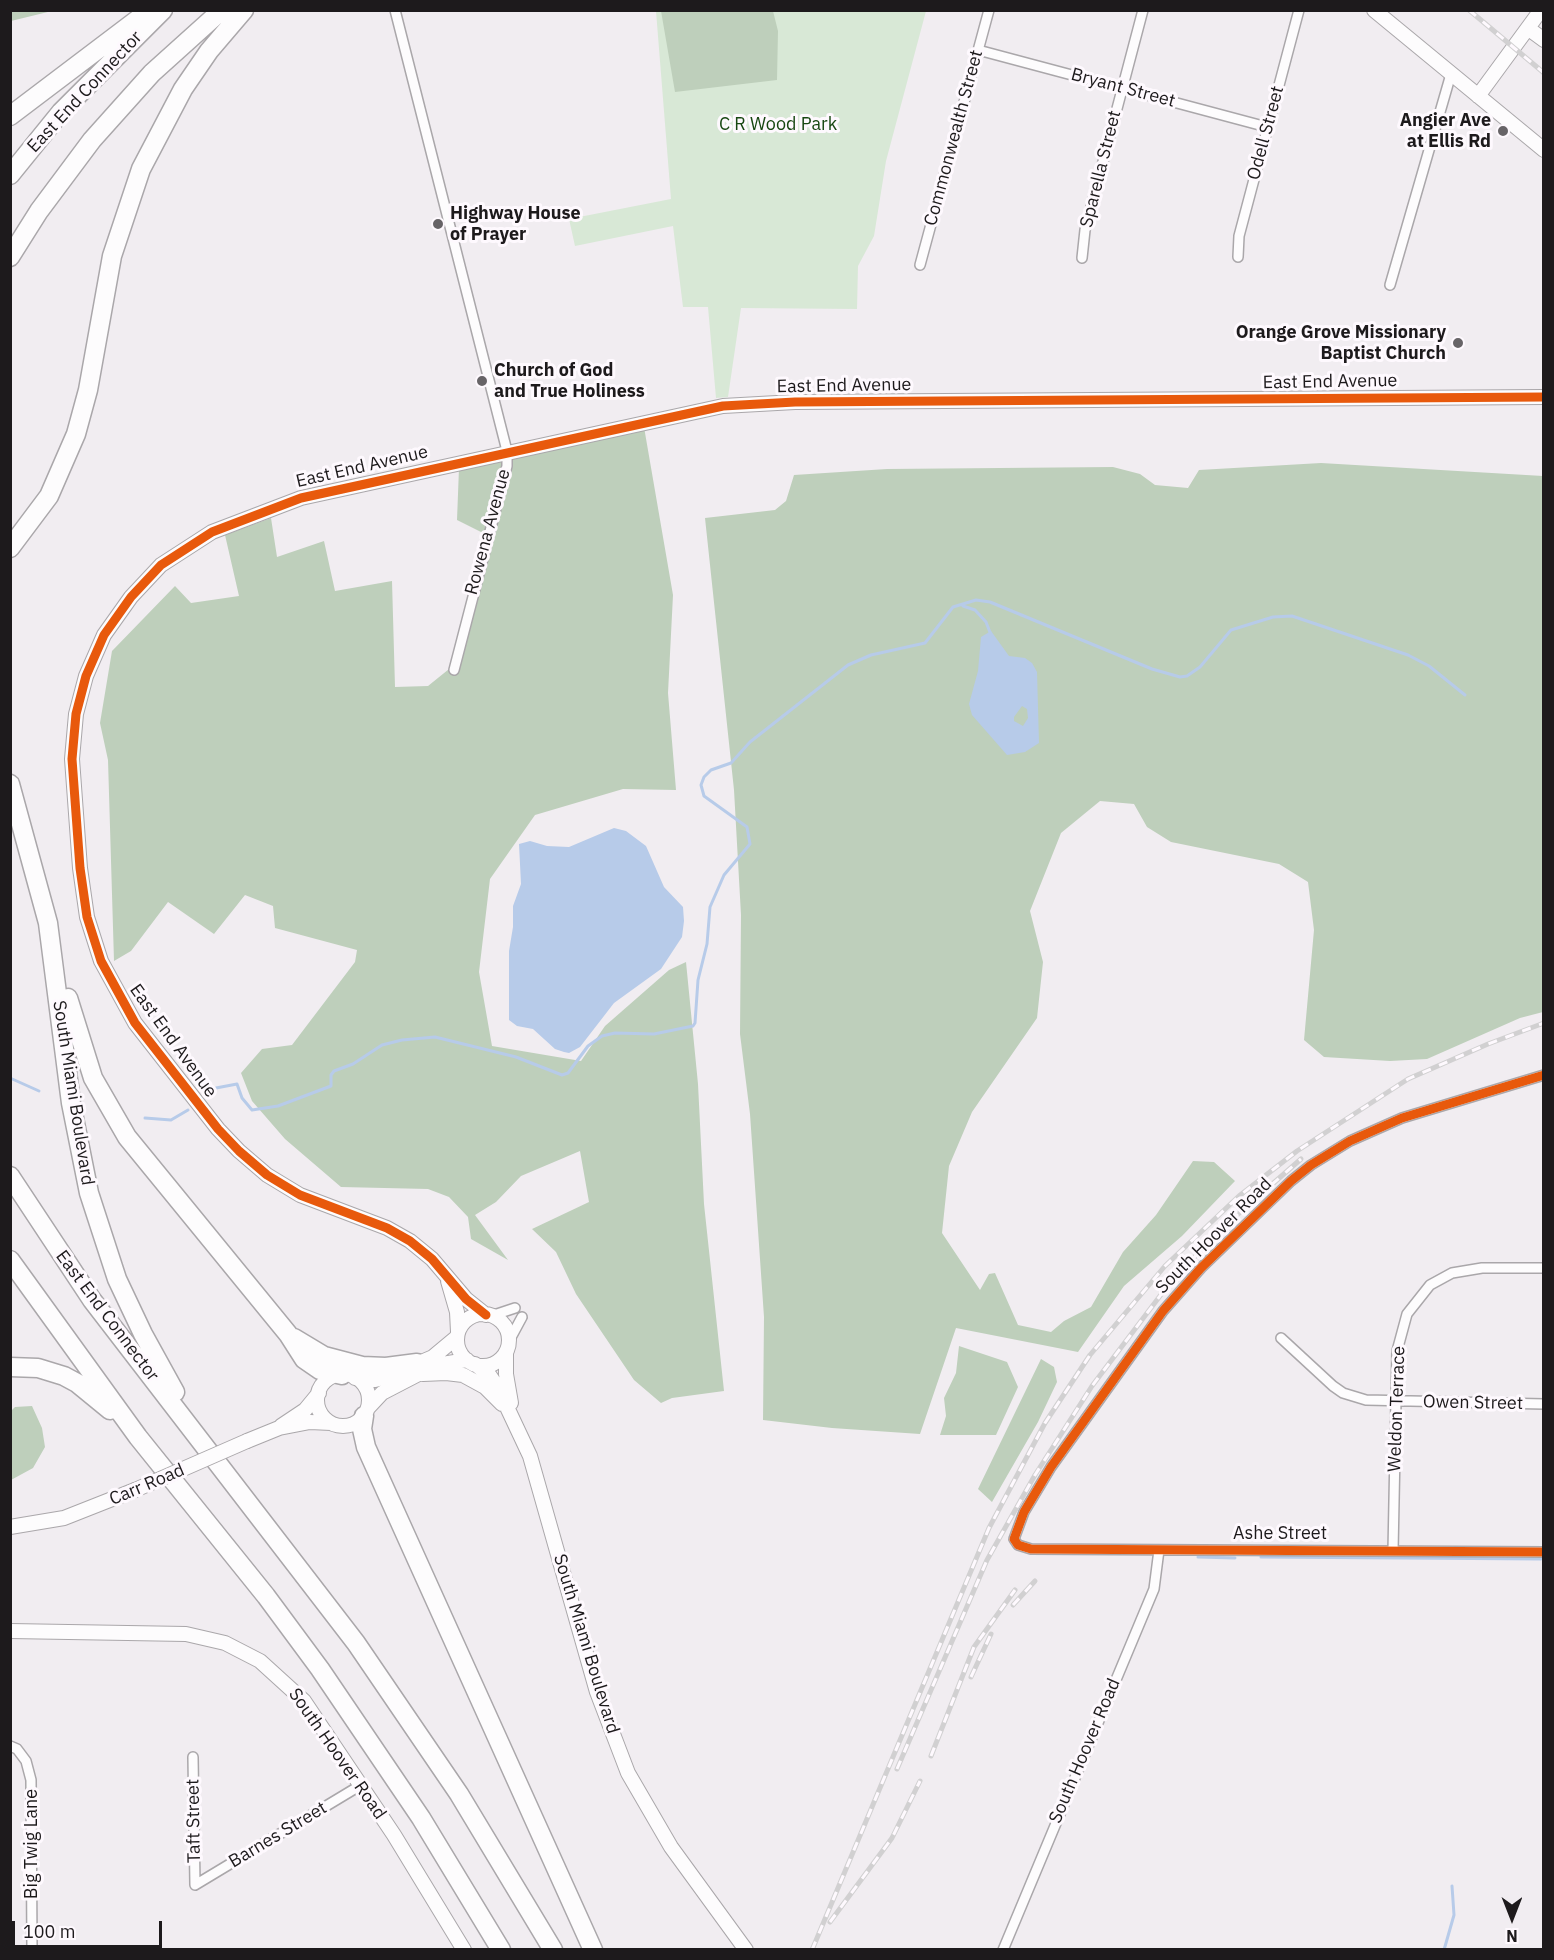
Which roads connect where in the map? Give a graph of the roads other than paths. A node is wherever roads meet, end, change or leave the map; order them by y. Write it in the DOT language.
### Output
graph roads {
  1 [pos="150,10"];
  2 [pos="163,10"];
  3 [pos="222,10"];
  4 [pos="244,10"];
  5 [pos="395,10"];
  6 [pos="989,10"];
  7 [pos="1143,10"];
  8 [pos="1299,10"];
  9 [pos="1374,10"];
  10 [pos="1541,10"];
  11 [pos="1529,29"];
  12 [pos="1544,40"];
  13 [pos="978,50"];
  14 [pos="1451,74"];
  15 [pos="1122,89"];
  16 [pos="1478,96"];
  17 [pos="10,116"];
  18 [pos="1267,127"];
  19 [pos="1544,150"];
  20 [pos="10,176"];
  21 [pos="1238,256"];
  22 [pos="10,257"];
  23 [pos="1082,258"];
  24 [pos="921,265"];
  25 [pos="1390,285"];
  26 [pos="1544,397"];
  27 [pos="507,451"];
  28 [pos="10,548"];
  29 [pos="453,670"];
  30 [pos="10,784"];
  31 [pos="48,924"];
  32 [pos="1544,1075"];
  33 [pos="10,1176"];
  34 [pos="10,1260"];
  35 [pos="1544,1268"];
  36 [pos="448,1281"];
  37 [pos="515,1308"];
  38 [pos="488,1315"];
  39 [pos="522,1317"];
  40 [pos="288,1334"];
  41 [pos="458,1334"];
  42 [pos="1281,1338"];
  43 [pos="507,1347"];
  44 [pos="471,1362"];
  45 [pos="10,1367"];
  46 [pos="418,1369"];
  47 [pos="348,1376"];
  48 [pos="319,1393"];
  49 [pos="1396,1402"];
  50 [pos="1544,1404"];
  51 [pos="366,1412"];
  52 [pos="513,1415"];
  53 [pos="331,1423"];
  54 [pos="279,1428"];
  55 [pos="138,1437"];
  56 [pos="210,1450"];
  57 [pos="10,1527"];
  58 [pos="1018,1545"];
  59 [pos="1159,1550"];
  60 [pos="1393,1551"];
  61 [pos="1544,1552"];
  62 [pos="10,1631"];
  63 [pos="10,1746"];
  64 [pos="193,1757"];
  65 [pos="361,1785"];
  66 [pos="195,1885"];
  67 [pos="32,1950"];
  68 [pos="464,1950"];
  69 [pos="501,1950"];
  70 [pos="553,1950"];
  71 [pos="593,1950"];
  72 [pos="746,1950"];
  73 [pos="1003,1950"];
  1 -- 17 [label="highway"];
  2 -- 20 [label="highway, East End Connector"];
  3 -- 22 [label="highway, East End Connector"];
  4 -- 28 [label="highway"];
  5 -- 27 [label="street, Rowena Avenue"];
  6 -- 13 [label="street, Commonwealth Street"];
  7 -- 15 [label="street, Sparella Street"];
  8 -- 18 [label="street, Odell Street"];
  9 -- 14 [label="street"];
  10 -- 11 [label="street"];
  11 -- 12 [label="street"];
  11 -- 16 [label="street"];
  13 -- 15 [label="street, Bryant Street"];
  13 -- 24 [label="street, Commonwealth Street"];
  14 -- 16 [label="street"];
  14 -- 25 [label="street"];
  15 -- 18 [label="street, Bryant Street"];
  15 -- 23 [label="street, Sparella Street"];
  16 -- 19 [label="street"];
  18 -- 21 [label="street, Odell Street"];
  26 -- 27 [label="street, East End Avenue"];
  27 -- 29 [label="street, Rowena Avenue"];
  27 -- 36 [label="street, East End Avenue"];
  30 -- 31 [label="highway, South Miami Boulevard"];
  31 -- 40 [label="highway"];
  31 -- 56 [label="highway, South Miami Boulevard"];
  32 -- 58 [label="street, South Hoover Road"];
  33 -- 56 [label="highway, East End Connector"];
  34 -- 55 [label="highway"];
  35 -- 49 [label="street, Weldon Terrace"];
  36 -- 38 [label="street, East End Avenue"];
  36 -- 41 [label="street, East End Avenue"];
  37 -- 38 [label="street"];
  38 -- 41 [label="street"];
  38 -- 43 [label="street"];
  39 -- 43 [label="street"];
  40 -- 46 [label="highway"];
  40 -- 47 [label="highway"];
  41 -- 44 [label="street"];
  41 -- 46 [label="street"];
  42 -- 49 [label="street, Owen Street"];
  43 -- 44 [label="street"];
  43 -- 52 [label="street, South Miami Boulevard"];
  44 -- 46 [label="street"];
  44 -- 52 [label="street, South Miami Boulevard"];
  45 -- 55 [label="highway"];
  46 -- 47 [label="street"];
  46 -- 51 [label="street"];
  46 -- 52 [label="street"];
  47 -- 48 [label="street"];
  47 -- 51 [label="street"];
  48 -- 53 [label="street"];
  48 -- 54 [label="street, Carr Road"];
  49 -- 50 [label="street, Owen Street"];
  49 -- 60 [label="street, Weldon Terrace"];
  51 -- 53 [label="street"];
  51 -- 71 [label="highway"];
  52 -- 72 [label="street, South Miami Boulevard"];
  53 -- 54 [label="street, Carr Road"];
  54 -- 57 [label="street, Carr Road, bridge"];
  55 -- 69 [label="highway"];
  56 -- 70 [label="highway"];
  58 -- 59 [label="street, Ashe Street"];
  59 -- 60 [label="street, Ashe Street"];
  59 -- 73 [label="street, South Hoover Road"];
  60 -- 61 [label="street, Ashe Street"];
  62 -- 65 [label="street, South Hoover Road"];
  63 -- 67 [label="street, Big Twig Lane"];
  64 -- 66 [label="street, Taft Street"];
  65 -- 66 [label="street, Barnes Street"];
  65 -- 68 [label="street, South Hoover Road"];
}
